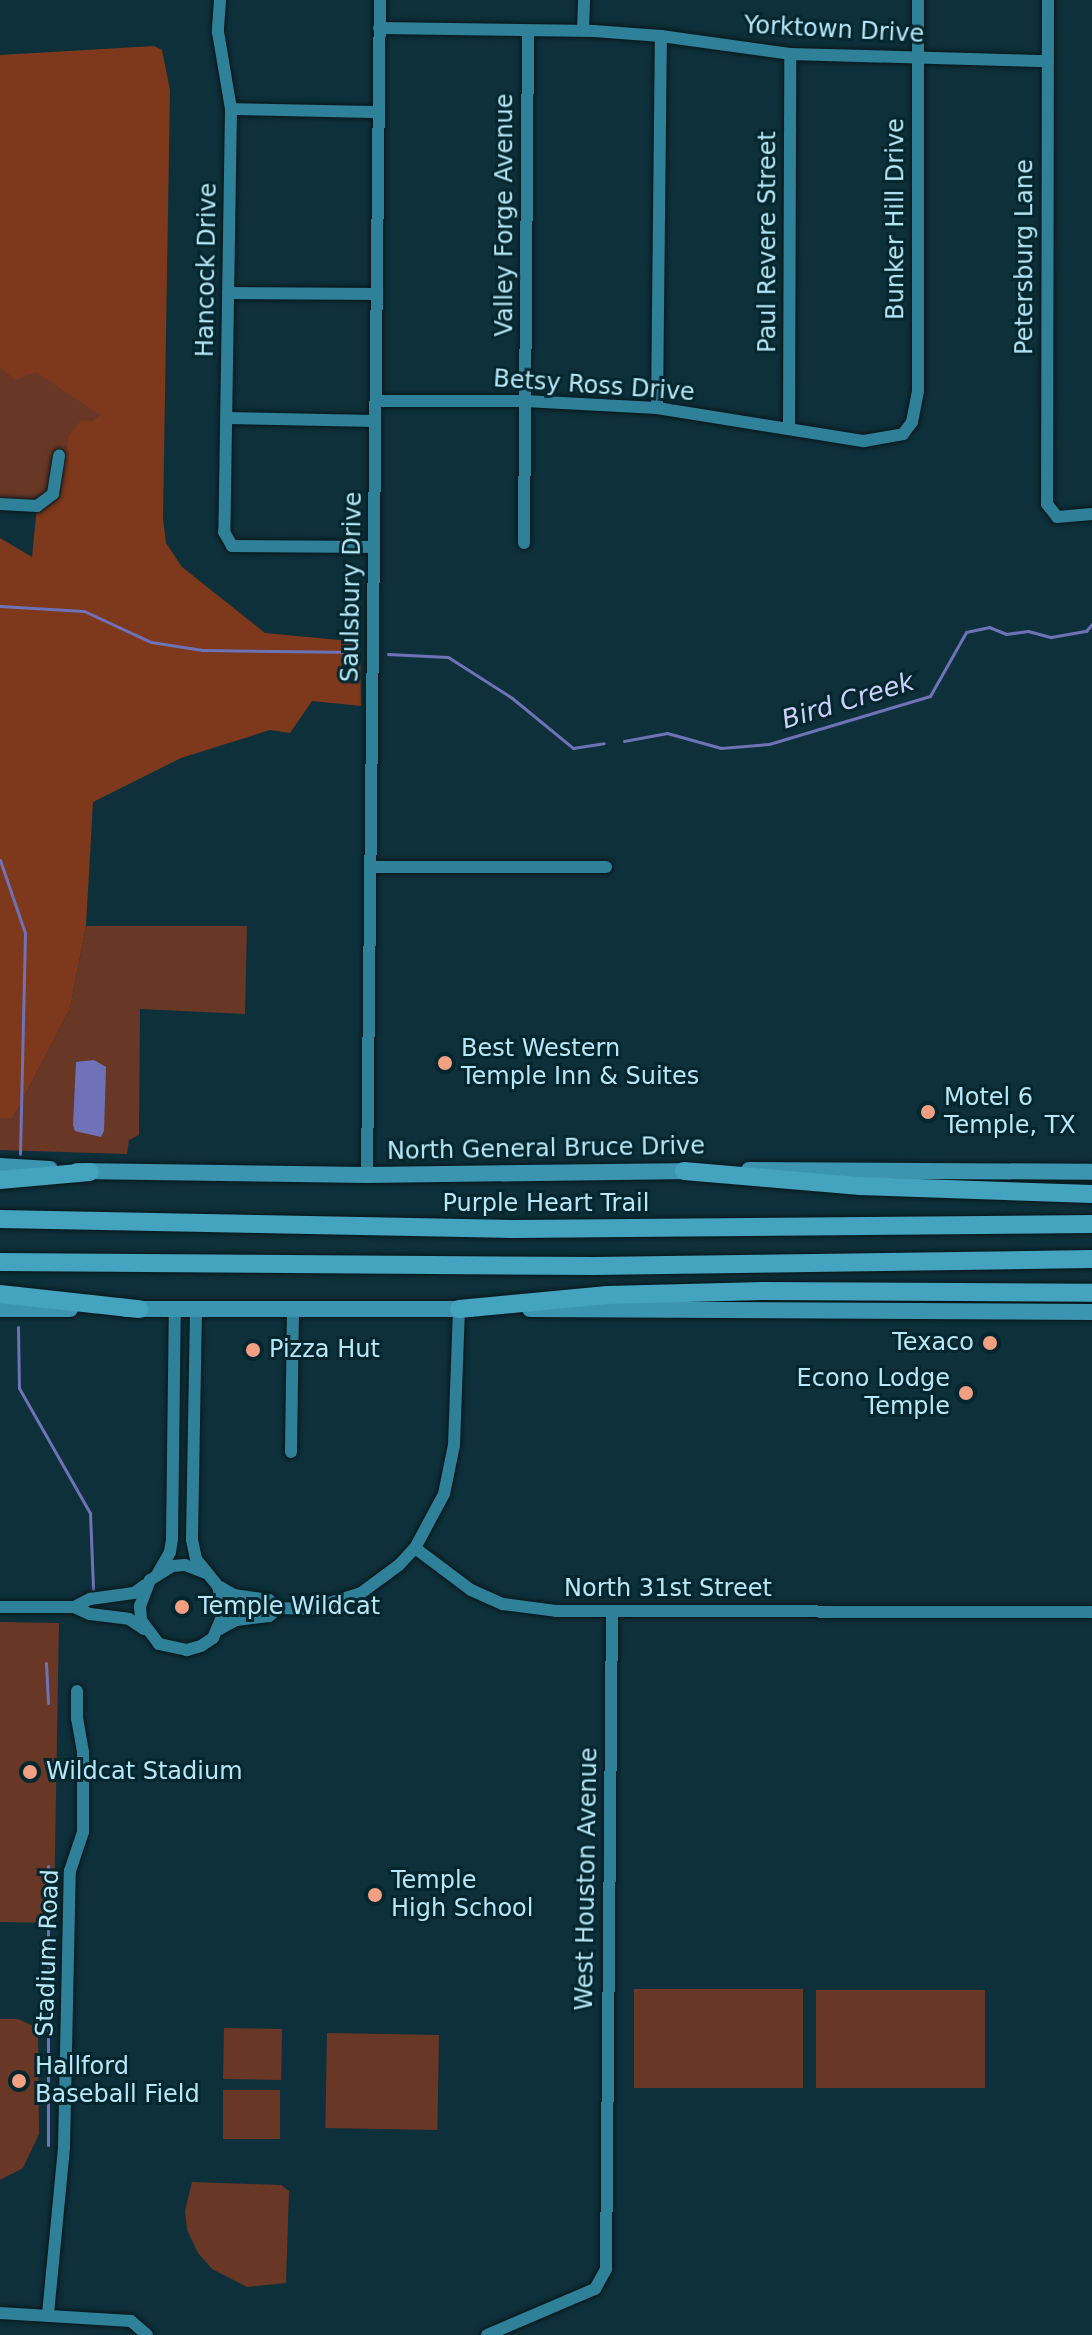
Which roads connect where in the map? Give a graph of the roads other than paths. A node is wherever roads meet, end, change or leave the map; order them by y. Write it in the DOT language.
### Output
graph roads {
  1 [pos="220,0"];
  2 [pos="380,0"];
  3 [pos="584,0"];
  4 [pos="918,0"];
  5 [pos="1048,0"];
  6 [pos="379,28"];
  7 [pos="583,30"];
  8 [pos="528,31"];
  9 [pos="661,36"];
  10 [pos="790,54"];
  11 [pos="919,57"];
  12 [pos="1048,61"];
  13 [pos="231,109"];
  14 [pos="378,112"];
  15 [pos="228,293"];
  16 [pos="377,294"];
  17 [pos="376,401"];
  18 [pos="525,401"];
  19 [pos="657,408"];
  20 [pos="227,418"];
  21 [pos="375,421"];
  22 [pos="789,429"];
  23 [pos="903,434"];
  24 [pos="59,455"];
  25 [pos="0,504"];
  26 [pos="1092,514"];
  27 [pos="524,543"];
  28 [pos="374,547"];
  29 [pos="370,867"];
  30 [pos="606,867"];
  31 [pos="0,1166"];
  32 [pos="684,1171"];
  33 [pos="90,1172"];
  34 [pos="1092,1172"];
  35 [pos="367,1175"];
  36 [pos="0,1180"];
  37 [pos="1092,1194"];
  38 [pos="0,1219"];
  39 [pos="1092,1224"];
  40 [pos="1092,1259"];
  41 [pos="0,1262"];
  42 [pos="1092,1293"];
  43 [pos="0,1294"];
  44 [pos="0,1309"];
  45 [pos="139,1309"];
  46 [pos="175,1309"];
  47 [pos="196,1309"];
  48 [pos="459,1309"];
  49 [pos="293,1310"];
  50 [pos="1092,1312"];
  51 [pos="291,1452"];
  52 [pos="415,1548"];
  53 [pos="206,1573"];
  54 [pos="152,1579"];
  55 [pos="218,1586"];
  56 [pos="0,1607"];
  57 [pos="74,1607"];
  58 [pos="279,1608"];
  59 [pos="612,1612"];
  60 [pos="1092,1612"];
  61 [pos="218,1631"];
  62 [pos="148,1633"];
  63 [pos="77,1691"];
  64 [pos="0,2313"];
  65 [pos="48,2314"];
  66 [pos="147,2335"];
  67 [pos="487,2335"];
  1 -- 13 [label="street, Hancock Drive"];
  2 -- 6 [label="street, Saulsbury Drive"];
  3 -- 7 [label="street"];
  4 -- 11 [label="street, Bunker Hill Drive"];
  5 -- 12 [label="street, Petersburg Lane"];
  6 -- 8 [label="street, Yorktown Drive"];
  6 -- 14 [label="street, Saulsbury Drive"];
  7 -- 8 [label="street, Yorktown Drive"];
  7 -- 9 [label="street, Yorktown Drive"];
  8 -- 18 [label="street, Valley Forge Avenue"];
  9 -- 10 [label="street, Yorktown Drive"];
  9 -- 19 [label="street"];
  10 -- 11 [label="street, Yorktown Drive"];
  10 -- 22 [label="street, Paul Revere Street"];
  11 -- 12 [label="street, Yorktown Drive"];
  11 -- 23 [label="street, Bunker Hill Drive"];
  12 -- 26 [label="street, Petersburg Lane"];
  13 -- 14 [label="street"];
  13 -- 15 [label="street, Hancock Drive"];
  14 -- 16 [label="street, Saulsbury Drive"];
  15 -- 16 [label="street"];
  15 -- 20 [label="street, Hancock Drive"];
  16 -- 17 [label="street, Saulsbury Drive"];
  17 -- 18 [label="street, Betsy Ross Drive"];
  17 -- 21 [label="street, Saulsbury Drive"];
  18 -- 19 [label="street, Betsy Ross Drive"];
  18 -- 27 [label="street, Valley Forge Avenue"];
  19 -- 22 [label="street, Betsy Ross Drive"];
  20 -- 21 [label="street"];
  20 -- 28 [label="street, Hancock Drive"];
  21 -- 28 [label="street, Saulsbury Drive"];
  22 -- 23 [label="street, Betsy Ross Drive"];
  24 -- 25 [label="street"];
  28 -- 29 [label="street, Saulsbury Drive"];
  29 -- 30 [label="street"];
  29 -- 35 [label="street, Saulsbury Drive"];
  31 -- 33 [label="main road, North General Bruce Drive"];
  32 -- 34 [label="main road, North General Bruce Drive"];
  32 -- 35 [label="main road, North General Bruce Drive"];
  32 -- 37 [label="highway"];
  33 -- 35 [label="main road, North General Bruce Drive"];
  33 -- 36 [label="highway"];
  38 -- 39 [label="highway, Purple Heart Trail"];
  40 -- 41 [label="highway"];
  42 -- 48 [label="highway"];
  43 -- 45 [label="highway"];
  44 -- 45 [label="main road"];
  45 -- 46 [label="main road"];
  46 -- 47 [label="main road"];
  46 -- 54 [label="street"];
  47 -- 49 [label="main road"];
  47 -- 53 [label="street"];
  48 -- 49 [label="main road"];
  48 -- 50 [label="main road"];
  48 -- 52 [label="street"];
  49 -- 51 [label="street"];
  52 -- 58 [label="street"];
  52 -- 59 [label="street, North 31st Street"];
  53 -- 54 [label="street"];
  53 -- 55 [label="street"];
  54 -- 57 [label="street"];
  54 -- 62 [label="street"];
  55 -- 58 [label="street"];
  55 -- 61 [label="street"];
  56 -- 57 [label="street"];
  57 -- 62 [label="street"];
  58 -- 61 [label="street"];
  59 -- 60 [label="street, North 31st Street"];
  59 -- 67 [label="street, West Houston Avenue"];
  61 -- 62 [label="street"];
  63 -- 65 [label="street, Stadium Road"];
  64 -- 65 [label="street"];
  65 -- 66 [label="street"];
}
